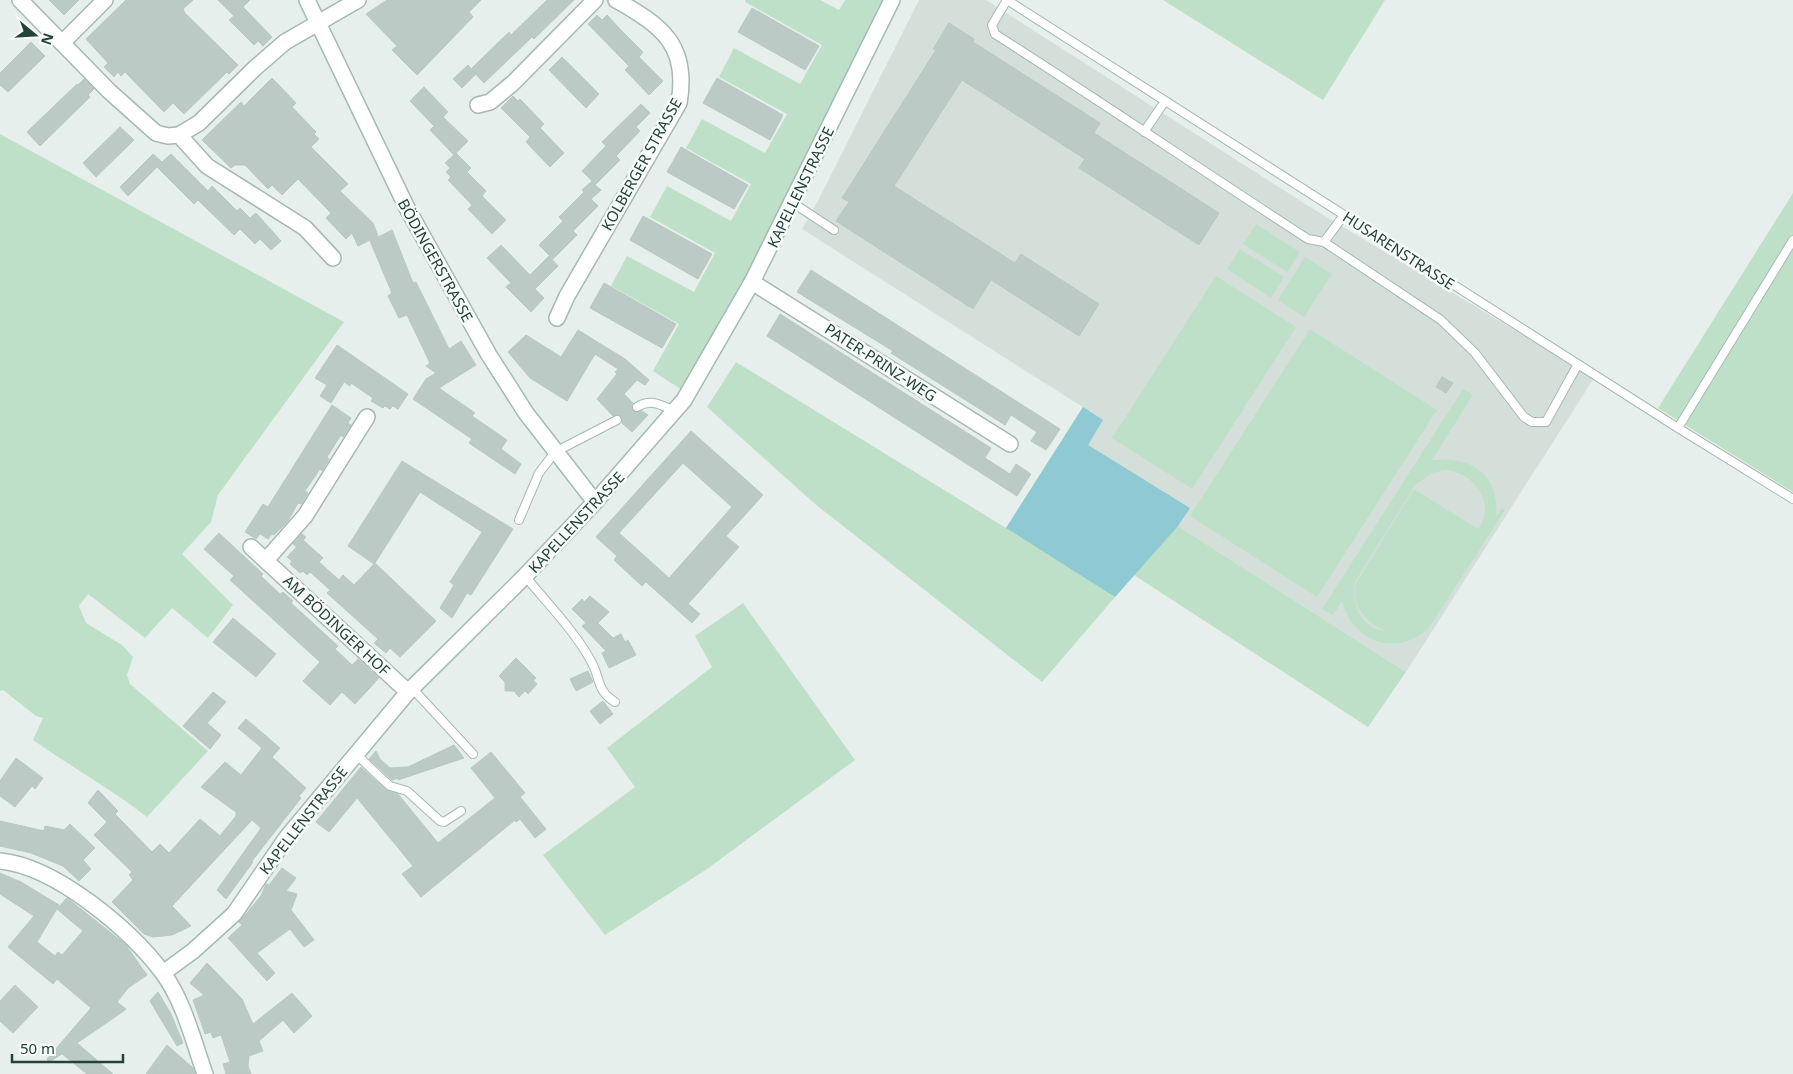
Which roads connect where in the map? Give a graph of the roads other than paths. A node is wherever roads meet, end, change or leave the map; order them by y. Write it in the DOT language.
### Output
graph roads {
  1 [pos="20,0"];
  2 [pos="105,0"];
  3 [pos="307,0"];
  4 [pos="358,0"];
  5 [pos="595,0"];
  6 [pos="616,0"];
  7 [pos="892,0"];
  8 [pos="1007,0"];
  9 [pos="319,24"];
  10 [pos="62,43"];
  11 [pos="1165,101"];
  12 [pos="478,105"];
  13 [pos="1144,132"];
  14 [pos="179,135"];
  15 [pos="793,202"];
  16 [pos="1344,215"];
  17 [pos="834,230"];
  18 [pos="1793,240"];
  19 [pos="1324,242"];
  20 [pos="333,258"];
  21 [pos="752,282"];
  22 [pos="557,318"];
  23 [pos="1578,364"];
  24 [pos="637,406"];
  25 [pos="675,411"];
  26 [pos="367,417"];
  27 [pos="617,420"];
  28 [pos="1678,428"];
  29 [pos="1010,444"];
  30 [pos="555,452"];
  31 [pos="1793,499"];
  32 [pos="595,502"];
  33 [pos="519,520"];
  34 [pos="252,547"];
  35 [pos="267,559"];
  36 [pos="525,576"];
  37 [pos="410,690"];
  38 [pos="616,702"];
  39 [pos="355,754"];
  40 [pos="473,754"];
  41 [pos="461,811"];
  42 [pos="0,861"];
  43 [pos="163,973"];
  44 [pos="204,1074"];
  1 -- 10 [label="street"];
  2 -- 10 [label="street"];
  3 -- 9 [label="street, BÖDINGERSTRASSE"];
  4 -- 9 [label="street"];
  5 -- 12 [label="street"];
  6 -- 22 [label="street, KOLBERGER STRASSE"];
  7 -- 15 [label="street, KAPELLENSTRASSE"];
  8 -- 11 [label="lane, HUSARENSTRASSE"];
  8 -- 13 [label="lane"];
  9 -- 14 [label="street"];
  9 -- 30 [label="street, BÖDINGERSTRASSE"];
  10 -- 14 [label="street"];
  11 -- 13 [label="lane"];
  11 -- 16 [label="lane, HUSARENSTRASSE"];
  13 -- 19 [label="lane"];
  14 -- 20 [label="street"];
  15 -- 17 [label="lane"];
  15 -- 21 [label="street, KAPELLENSTRASSE"];
  16 -- 19 [label="lane"];
  16 -- 23 [label="lane, HUSARENSTRASSE"];
  18 -- 28 [label="lane"];
  19 -- 23 [label="lane"];
  21 -- 25 [label="street, KAPELLENSTRASSE"];
  21 -- 29 [label="street, PATER-PRINZ-WEG"];
  23 -- 28 [label="lane, HUSARENSTRASSE"];
  24 -- 25 [label="lane"];
  25 -- 32 [label="street, KAPELLENSTRASSE"];
  26 -- 35 [label="street"];
  27 -- 30 [label="lane"];
  28 -- 31 [label="lane, HUSARENSTRASSE"];
  30 -- 32 [label="street, BÖDINGERSTRASSE"];
  30 -- 33 [label="lane"];
  32 -- 36 [label="street, KAPELLENSTRASSE"];
  34 -- 35 [label="street, AM BÖDINGER HOF"];
  35 -- 37 [label="street, AM BÖDINGER HOF"];
  36 -- 37 [label="street, KAPELLENSTRASSE"];
  36 -- 38 [label="lane"];
  37 -- 39 [label="street, KAPELLENSTRASSE"];
  37 -- 40 [label="lane"];
  39 -- 41 [label="lane"];
  39 -- 43 [label="street, KAPELLENSTRASSE"];
  42 -- 43 [label="street"];
  43 -- 44 [label="street"];
}
